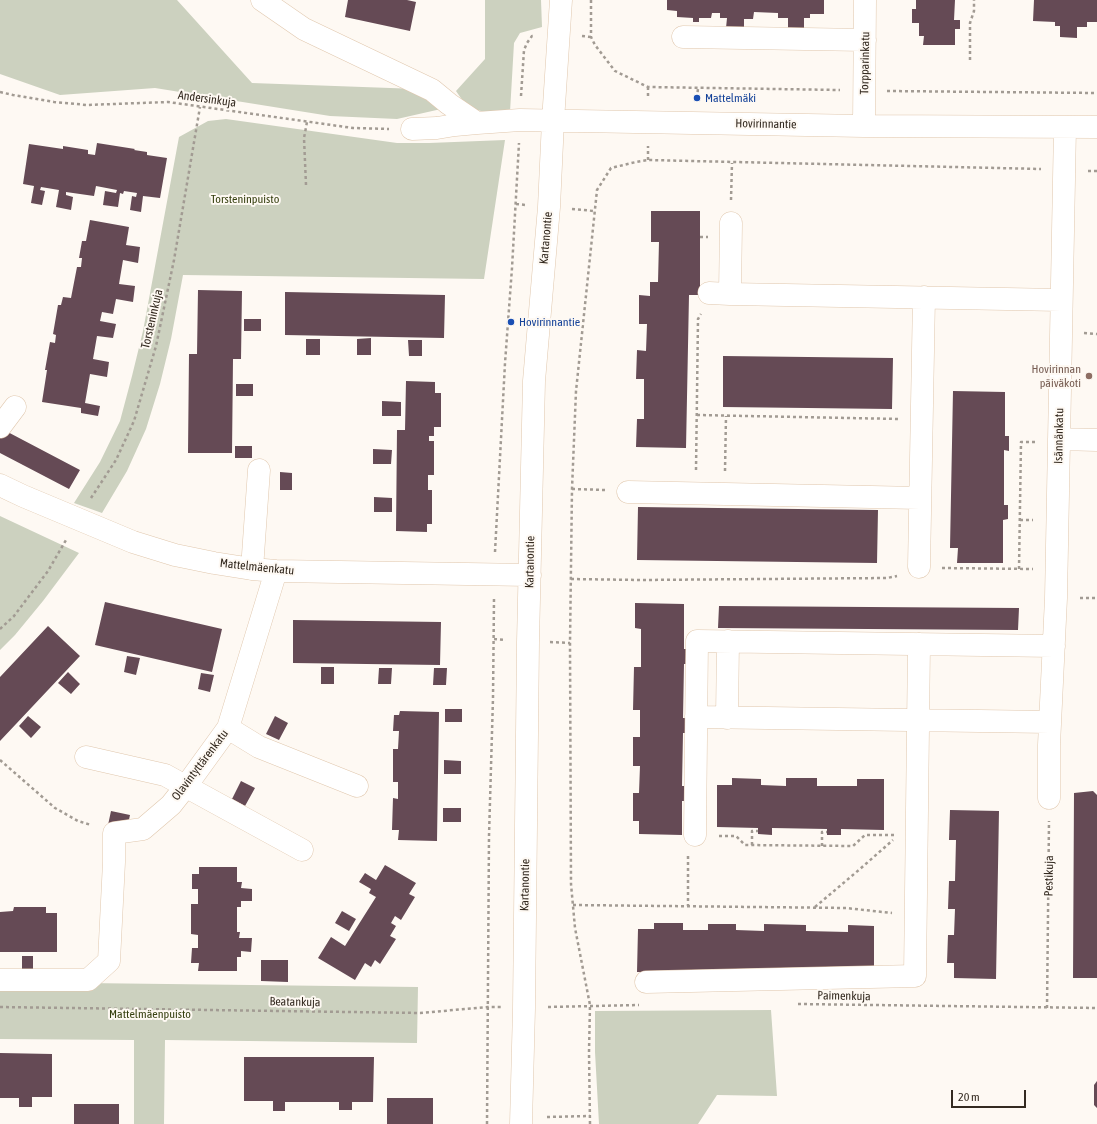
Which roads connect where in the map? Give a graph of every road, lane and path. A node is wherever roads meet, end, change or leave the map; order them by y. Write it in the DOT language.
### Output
graph roads {
  1 [pos="262,0"];
  2 [pos="561,0"];
  3 [pos="591,0"];
  4 [pos="866,0"];
  5 [pos="974,0"];
  6 [pos="537,36"];
  7 [pos="683,37"];
  8 [pos="865,40"];
  9 [pos="970,60"];
  10 [pos="648,87"];
  11 [pos="698,88"];
  12 [pos="0,92"];
  13 [pos="697,98"];
  14 [pos="521,103"];
  15 [pos="200,107"];
  16 [pos="552,121"];
  17 [pos="307,122"];
  18 [pos="477,123"];
  19 [pos="864,126"];
  20 [pos="1065,127"];
  21 [pos="1097,127"];
  22 [pos="412,129"];
  23 [pos="519,142"];
  24 [pos="732,163"];
  25 [pos="306,185"];
  26 [pos="731,223"];
  27 [pos="700,237"];
  28 [pos="710,237"];
  29 [pos="719,294"];
  30 [pos="924,297"];
  31 [pos="1061,300"];
  32 [pos="15,407"];
  33 [pos="697,415"];
  34 [pos="726,416"];
  35 [pos="922,419"];
  36 [pos="0,427"];
  37 [pos="1097,440"];
  38 [pos="1049,441"];
  39 [pos="259,470"];
  40 [pos="0,484"];
  41 [pos="572,489"];
  42 [pos="628,492"];
  43 [pos="696,494"];
  44 [pos="725,494"];
  45 [pos="920,498"];
  46 [pos="78,520"];
  47 [pos="1020,520"];
  48 [pos="1038,520"];
  49 [pos="919,567"];
  50 [pos="252,569"];
  51 [pos="1019,569"];
  52 [pos="1038,569"];
  53 [pos="276,571"];
  54 [pos="494,575"];
  55 [pos="530,575"];
  56 [pos="571,579"];
  57 [pos="0,629"];
  58 [pos="728,642"];
  59 [pos="919,644"];
  60 [pos="1054,646"];
  61 [pos="696,717"];
  62 [pos="727,718"];
  63 [pos="918,720"];
  64 [pos="1050,722"];
  65 [pos="228,728"];
  66 [pos="86,757"];
  67 [pos="0,760"];
  68 [pos="186,786"];
  69 [pos="357,786"];
  70 [pos="1049,798"];
  71 [pos="758,831"];
  72 [pos="827,832"];
  73 [pos="114,833"];
  74 [pos="695,835"];
  75 [pos="752,845"];
  76 [pos="822,846"];
  77 [pos="302,850"];
  78 [pos="573,905"];
  79 [pos="688,906"];
  80 [pos="815,907"];
  81 [pos="916,916"];
  82 [pos="0,980"];
  83 [pos="646,982"];
  84 [pos="792,1004"];
  85 [pos="644,1005"];
  86 [pos="0,1007"];
  87 [pos="488,1007"];
  88 [pos="524,1008"];
  89 [pos="1047,1008"];
  90 [pos="1097,1008"];
  91 [pos="590,1116"];
  92 [pos="547,1117"];
  93 [pos="487,1124"];
  94 [pos="521,1124"];
  1 -- 18 [label="street"];
  2 -- 16 [label="street, Kartanontie"];
  3 -- 10 [label="path"];
  4 -- 8 [label="street, Torpparinkatu"];
  5 -- 9 [label="path"];
  6 -- 14 [label="path"];
  7 -- 8 [label="street"];
  8 -- 19 [label="street, Torpparinkatu"];
  11 -- 13 [label="path"];
  12 -- 15 [label="path, Andersinkuja"];
  15 -- 17 [label="path, Andersinkuja"];
  15 -- 46 [label="path, Torsteninkuja"];
  16 -- 18 [label="street, Hovirinnantie"];
  16 -- 19 [label="street, Hovirinnantie"];
  16 -- 55 [label="street, Kartanontie"];
  17 -- 22 [label="path, Andersinkuja"];
  17 -- 25 [label="path"];
  18 -- 22 [label="street, Hovirinnantie"];
  19 -- 20 [label="street, Hovirinnantie"];
  20 -- 21 [label="street, Hovirinnantie"];
  20 -- 31 [label="street, Isännänkatu"];
  23 -- 54 [label="path"];
  24 -- 26 [label="path"];
  26 -- 29 [label="street"];
  27 -- 28 [label="path"];
  29 -- 30 [label="street"];
  29 -- 33 [label="path"];
  30 -- 31 [label="street"];
  30 -- 35 [label="street"];
  31 -- 38 [label="street, Isännänkatu"];
  32 -- 36 [label="street"];
  33 -- 34 [label="path"];
  33 -- 43 [label="path"];
  34 -- 35 [label="path"];
  34 -- 44 [label="path"];
  35 -- 45 [label="street"];
  37 -- 38 [label="street"];
  38 -- 47 [label="path"];
  38 -- 60 [label="street, Isännänkatu"];
  39 -- 50 [label="street"];
  40 -- 46 [label="street, Mattelmäenkatu"];
  41 -- 42 [label="path"];
  42 -- 43 [label="street"];
  43 -- 44 [label="street"];
  44 -- 45 [label="street"];
  45 -- 49 [label="street"];
  46 -- 50 [label="street, Mattelmäenkatu"];
  46 -- 57 [label="path, Torsteninkuja"];
  47 -- 48 [label="path"];
  47 -- 51 [label="path"];
  49 -- 51 [label="path"];
  49 -- 56 [label="path"];
  50 -- 53 [label="street, Mattelmäenkatu"];
  51 -- 52 [label="path"];
  53 -- 54 [label="street, Mattelmäenkatu"];
  53 -- 65 [label="street, Olavintyttärenkatu"];
  54 -- 55 [label="street, Mattelmäenkatu"];
  54 -- 87 [label="path"];
  55 -- 88 [label="street, Kartanontie"];
  58 -- 59 [label="street"];
  58 -- 61 [label="street"];
  58 -- 62 [label="street"];
  59 -- 60 [label="street"];
  59 -- 63 [label="street"];
  60 -- 64 [label="street, Isännänkatu"];
  61 -- 62 [label="street"];
  61 -- 74 [label="street"];
  62 -- 63 [label="street"];
  63 -- 64 [label="street"];
  63 -- 81 [label="street"];
  64 -- 70 [label="street, Isännänkatu"];
  65 -- 68 [label="street, Olavintyttärenkatu"];
  65 -- 69 [label="street"];
  66 -- 68 [label="street"];
  67 -- 73 [label="path"];
  68 -- 73 [label="street, Olavintyttärenkatu"];
  68 -- 77 [label="street"];
  70 -- 89 [label="path, Pestikuja"];
  71 -- 75 [label="path"];
  72 -- 76 [label="path"];
  73 -- 82 [label="street"];
  74 -- 75 [label="path"];
  74 -- 79 [label="path"];
  75 -- 76 [label="path"];
  76 -- 80 [label="path"];
  78 -- 79 [label="path"];
  79 -- 80 [label="path"];
  80 -- 81 [label="path"];
  81 -- 83 [label="street"];
  84 -- 89 [label="path, Paimenkuja"];
  85 -- 88 [label="path, Beatankuja"];
  86 -- 87 [label="path, Beatankuja"];
  87 -- 88 [label="path, Beatankuja"];
  87 -- 93 [label="path"];
  88 -- 94 [label="street, Kartanontie"];
  89 -- 90 [label="path, Paimenkuja"];
  91 -- 92 [label="path"];
}
